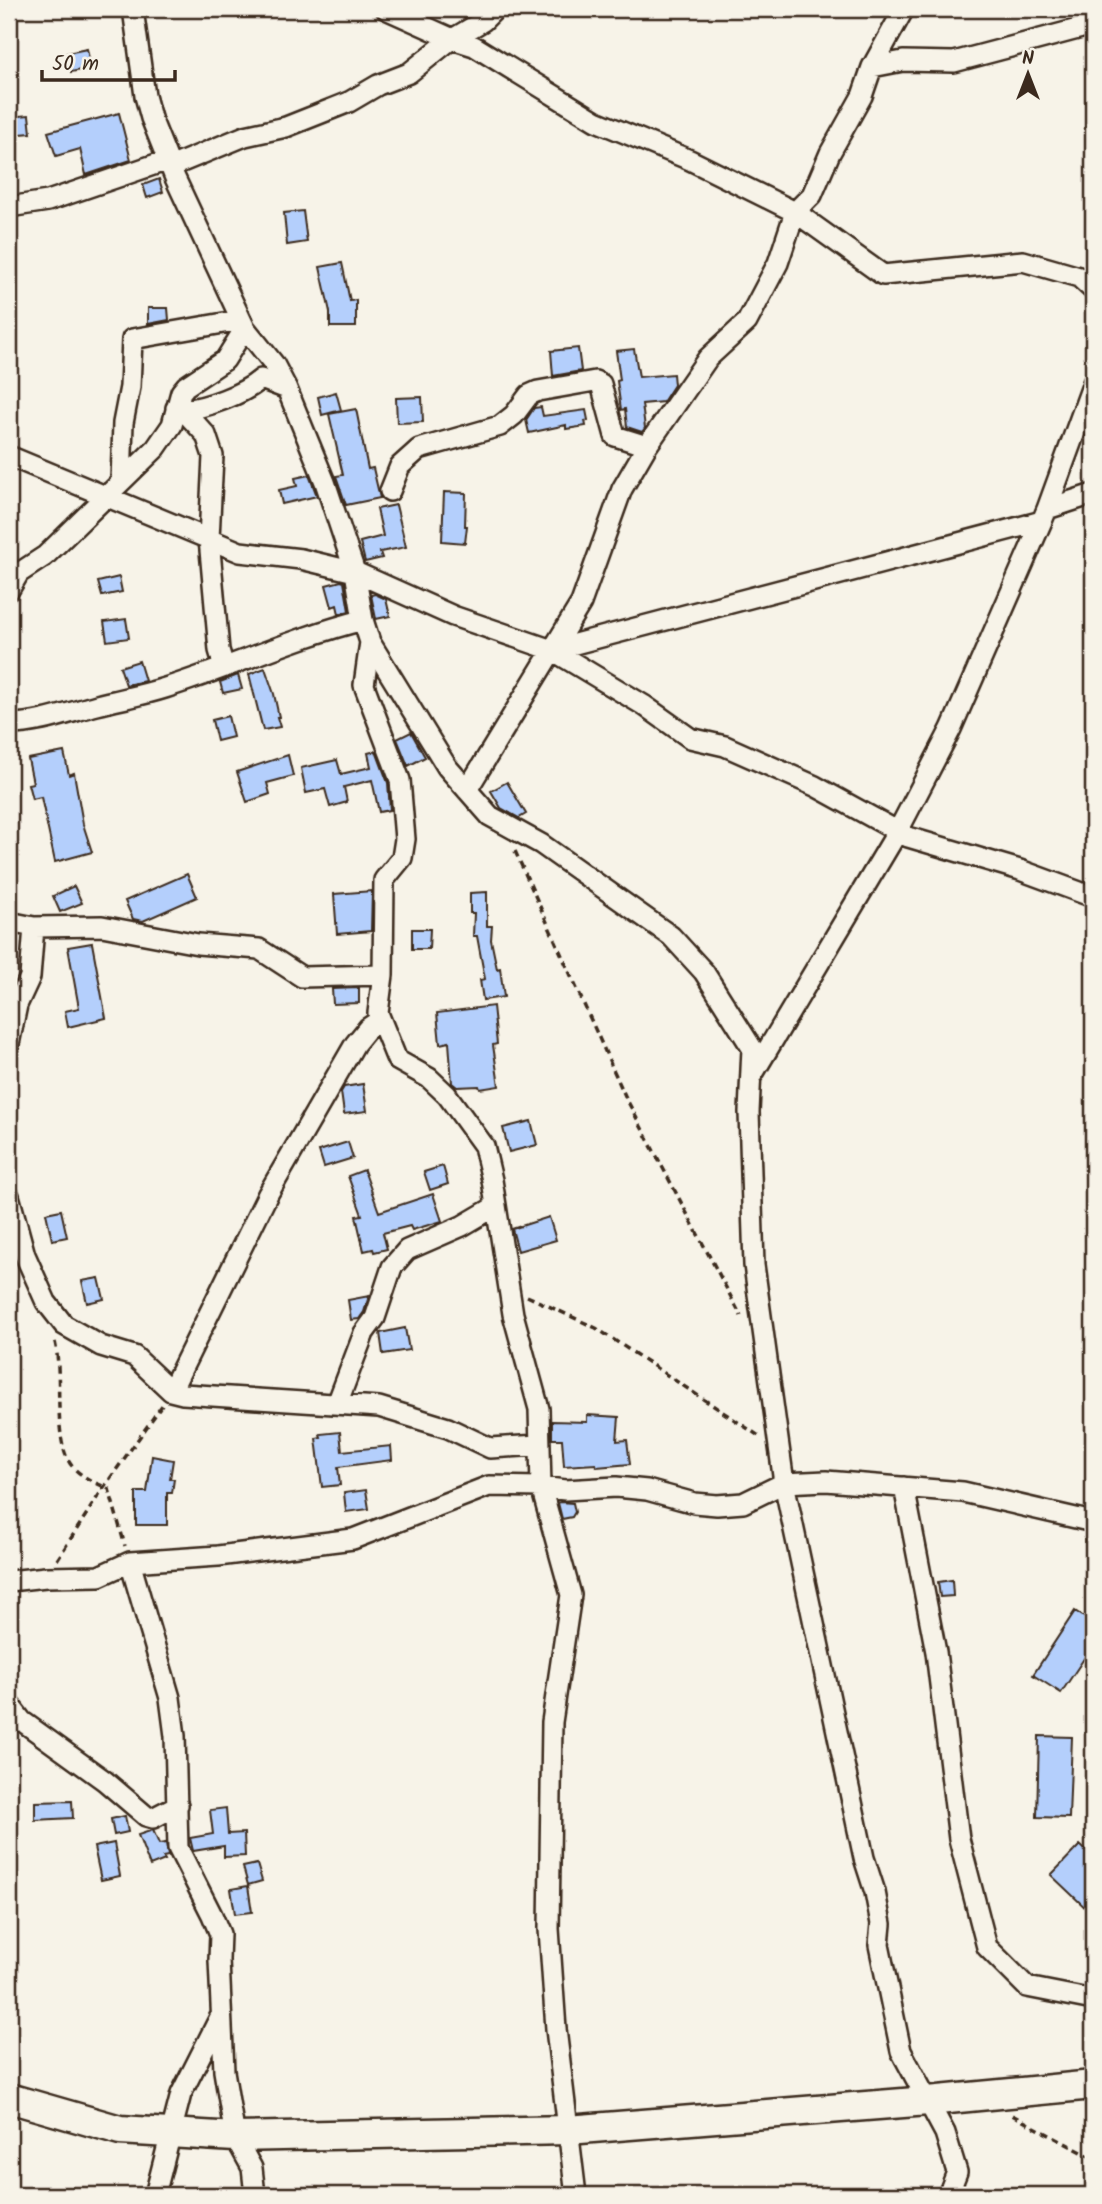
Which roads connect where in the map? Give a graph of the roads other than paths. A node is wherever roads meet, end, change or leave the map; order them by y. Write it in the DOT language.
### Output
graph roads {
  1 [pos="133,9"];
  2 [pos="386,9"];
  3 [pos="495,9"];
  4 [pos="904,9"];
  5 [pos="1093,25"];
  6 [pos="455,40"];
  7 [pos="872,67"];
  8 [pos="169,164"];
  9 [pos="9,207"];
  10 [pos="795,212"];
  11 [pos="1093,290"];
  12 [pos="243,324"];
  13 [pos="1093,383"];
  14 [pos="287,389"];
  15 [pos="180,409"];
  16 [pos="647,446"];
  17 [pos="9,456"];
  18 [pos="121,482"];
  19 [pos="390,491"];
  20 [pos="1093,494"];
  21 [pos="106,497"];
  22 [pos="1044,515"];
  23 [pos="209,539"];
  24 [pos="355,572"];
  25 [pos="9,586"];
  26 [pos="363,620"];
  27 [pos="370,642"];
  28 [pos="552,650"];
  29 [pos="224,667"];
  30 [pos="9,724"];
  31 [pos="467,790"];
  32 [pos="898,831"];
  33 [pos="1093,897"];
  34 [pos="9,922"];
  35 [pos="34,927"];
  36 [pos="383,975"];
  37 [pos="380,1020"];
  38 [pos="9,1044"];
  39 [pos="751,1076"];
  40 [pos="9,1196"];
  41 [pos="496,1206"];
  42 [pos="171,1391"];
  43 [pos="337,1404"];
  44 [pos="539,1445"];
  45 [pos="784,1482"];
  46 [pos="541,1487"];
  47 [pos="904,1487"];
  48 [pos="1093,1522"];
  49 [pos="130,1562"];
  50 [pos="9,1581"];
  51 [pos="9,1704"];
  52 [pos="178,1805"];
  53 [pos="1093,2000"];
  54 [pos="221,2014"];
  55 [pos="1093,2084"];
  56 [pos="9,2098"];
  57 [pos="928,2101"];
  58 [pos="568,2130"];
  59 [pos="172,2133"];
  60 [pos="235,2137"];
  61 [pos="155,2195"];
  62 [pos="255,2195"];
  63 [pos="576,2195"];
  64 [pos="948,2195"];
  1 -- 8 [label="street"];
  2 -- 6 [label="street"];
  3 -- 6 [label="street"];
  4 -- 7 [label="street"];
  5 -- 7 [label="street"];
  6 -- 8 [label="street"];
  6 -- 10 [label="street"];
  7 -- 10 [label="street"];
  8 -- 9 [label="street"];
  8 -- 12 [label="street"];
  10 -- 11 [label="street"];
  10 -- 16 [label="street"];
  12 -- 14 [label="street"];
  12 -- 15 [label="street"];
  12 -- 18 [label="street"];
  13 -- 22 [label="street"];
  14 -- 15 [label="street"];
  14 -- 24 [label="street"];
  15 -- 18 [label="street"];
  15 -- 23 [label="street"];
  16 -- 19 [label="street"];
  16 -- 28 [label="street"];
  17 -- 21 [label="street"];
  18 -- 21 [label="street"];
  20 -- 22 [label="street"];
  21 -- 23 [label="street"];
  21 -- 25 [label="street"];
  22 -- 28 [label="street"];
  22 -- 32 [label="street"];
  23 -- 24 [label="street"];
  23 -- 29 [label="street"];
  24 -- 26 [label="street"];
  24 -- 28 [label="street"];
  26 -- 27 [label="street"];
  26 -- 29 [label="street"];
  27 -- 31 [label="street"];
  27 -- 36 [label="street"];
  28 -- 31 [label="street"];
  28 -- 32 [label="street"];
  29 -- 30 [label="street"];
  31 -- 39 [label="street"];
  32 -- 33 [label="street"];
  32 -- 39 [label="street"];
  34 -- 35 [label="street"];
  35 -- 36 [label="street"];
  35 -- 38 [label="street"];
  36 -- 37 [label="street"];
  37 -- 41 [label="street"];
  37 -- 42 [label="street"];
  39 -- 45 [label="street"];
  40 -- 42 [label="street"];
  41 -- 43 [label="street"];
  41 -- 44 [label="street"];
  42 -- 43 [label="street"];
  43 -- 44 [label="street"];
  44 -- 46 [label="street"];
  45 -- 46 [label="street"];
  45 -- 47 [label="street"];
  45 -- 57 [label="street"];
  46 -- 49 [label="street"];
  46 -- 58 [label="street"];
  47 -- 48 [label="street"];
  47 -- 53 [label="street"];
  49 -- 50 [label="street"];
  49 -- 52 [label="street"];
  51 -- 52 [label="street"];
  52 -- 54 [label="street"];
  54 -- 59 [label="street"];
  54 -- 60 [label="street"];
  55 -- 57 [label="main road"];
  56 -- 59 [label="main road"];
  57 -- 58 [label="main road"];
  57 -- 64 [label="street"];
  58 -- 60 [label="main road"];
  58 -- 63 [label="street"];
  59 -- 60 [label="main road"];
  59 -- 61 [label="street"];
  60 -- 62 [label="street"];
}
